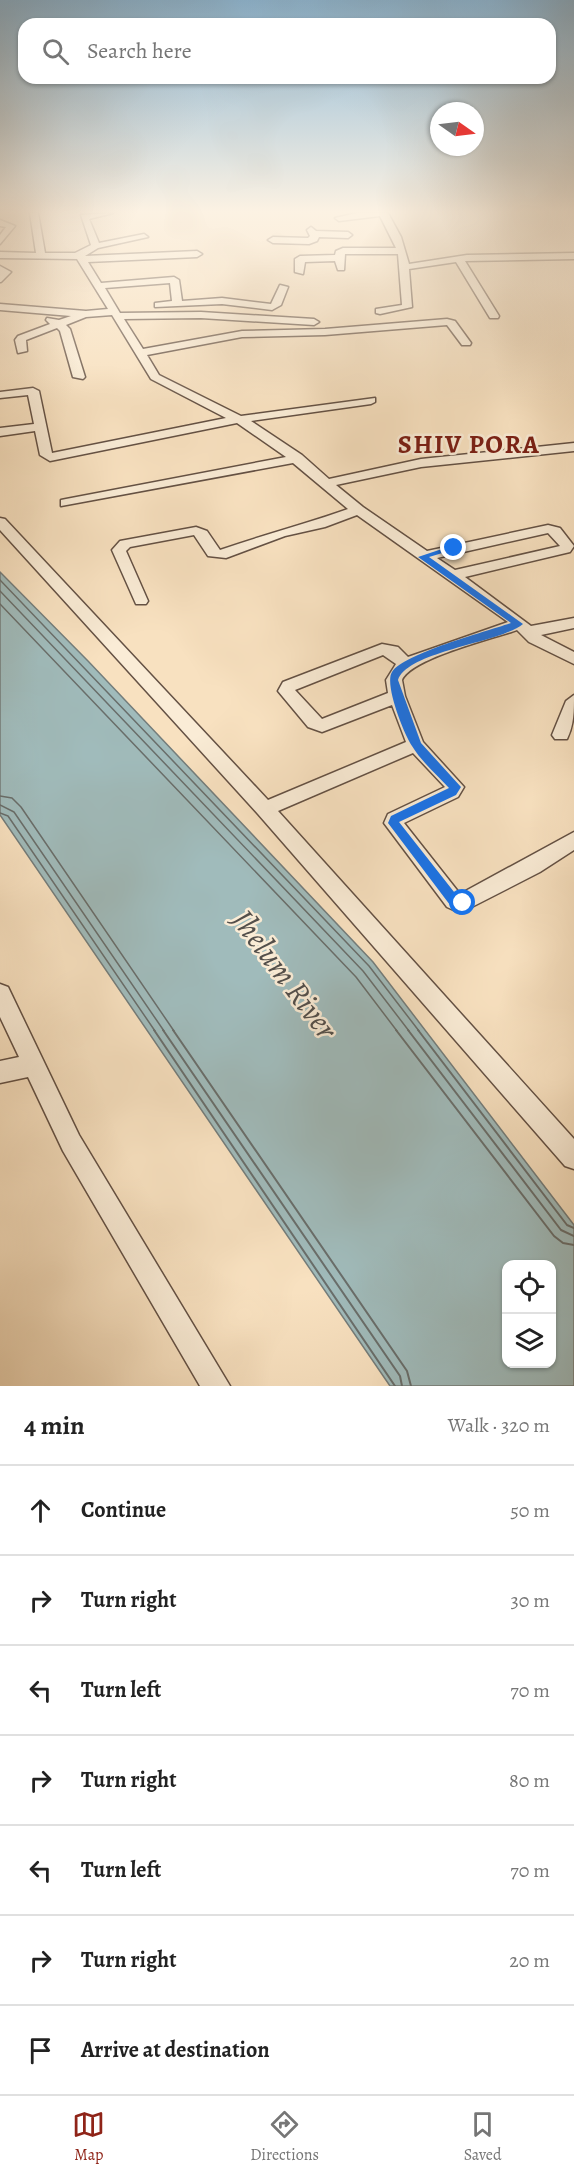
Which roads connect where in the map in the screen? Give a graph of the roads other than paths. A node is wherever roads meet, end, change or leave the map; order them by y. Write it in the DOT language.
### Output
graph roads {
  1 [pos="93,278"];
  2 [pos="406,278"];
  3 [pos="470,278"];
  4 [pos="98,286"];
  5 [pos="283,286"];
  6 [pos="177,303"];
  7 [pos="0,307"];
  8 [pos="51,310"];
  9 [pos="380,311"];
  10 [pos="115,312"];
  11 [pos="86,314"];
  12 [pos="494,316"];
  13 [pos="327,323"];
  14 [pos="58,325"];
  15 [pos="466,343"];
  16 [pos="22,351"];
  17 [pos="139,353"];
  18 [pos="80,377"];
  19 [pos="0,395"];
  20 [pos="371,400"];
  21 [pos="242,421"];
  22 [pos="40,427"];
  23 [pos="0,432"];
  24 [pos="574,447"];
  25 [pos="298,458"];
  26 [pos="328,483"];
  27 [pos="66,503"];
  28 [pos="358,510"];
  29 [pos="0,522"];
  30 [pos="422,557"];
  31 [pos="450,576"];
  32 [pos="141,601"];
  33 [pos="574,623"];
  34 [pos="574,629"];
  35 [pos="527,631"];
  36 [pos="574,659"];
  37 [pos="407,665"];
  38 [pos="397,696"];
  39 [pos="574,701"];
  40 [pos="561,735"];
  41 [pos="416,745"];
  42 [pos="265,809"];
  43 [pos="574,840"];
  44 [pos="0,994"];
  45 [pos="35,1065"];
  46 [pos="0,1072"];
  47 [pos="574,1157"];
  48 [pos="216,1386"];
  1 -- 4 [label="street"];
  2 -- 9 [label="street"];
  3 -- 12 [label="street"];
  4 -- 6 [label="street"];
  4 -- 10 [label="street"];
  5 -- 6 [label="street"];
  6 -- 10 [label="street"];
  7 -- 8 [label="street"];
  8 -- 11 [label="street"];
  8 -- 14 [label="street"];
  10 -- 11 [label="street"];
  10 -- 13 [label="street"];
  10 -- 17 [label="street"];
  11 -- 14 [label="street"];
  14 -- 16 [label="street"];
  14 -- 18 [label="street"];
  15 -- 17 [label="street"];
  17 -- 21 [label="street"];
  19 -- 22 [label="street"];
  20 -- 21 [label="street"];
  21 -- 22 [label="street"];
  21 -- 25 [label="street"];
  22 -- 23 [label="street"];
  24 -- 26 [label="street"];
  25 -- 26 [label="street"];
  25 -- 27 [label="street"];
  26 -- 28 [label="street"];
  28 -- 30 [label="street"];
  28 -- 32 [label="street"];
  29 -- 42 [label="street"];
  30 -- 31 [label="street"];
  30 -- 31 [label="street"];
  31 -- 35 [label="street"];
  33 -- 35 [label="street"];
  34 -- 35 [label="street"];
  35 -- 36 [label="street"];
  35 -- 37 [label="street"];
  37 -- 38 [label="street"];
  37 -- 38 [label="street"];
  38 -- 41 [label="street"];
  39 -- 40 [label="street"];
  41 -- 42 [label="street"];
  41 -- 43 [label="street"];
  42 -- 47 [label="street"];
  44 -- 45 [label="street"];
  45 -- 46 [label="street"];
  45 -- 48 [label="street"];
}
